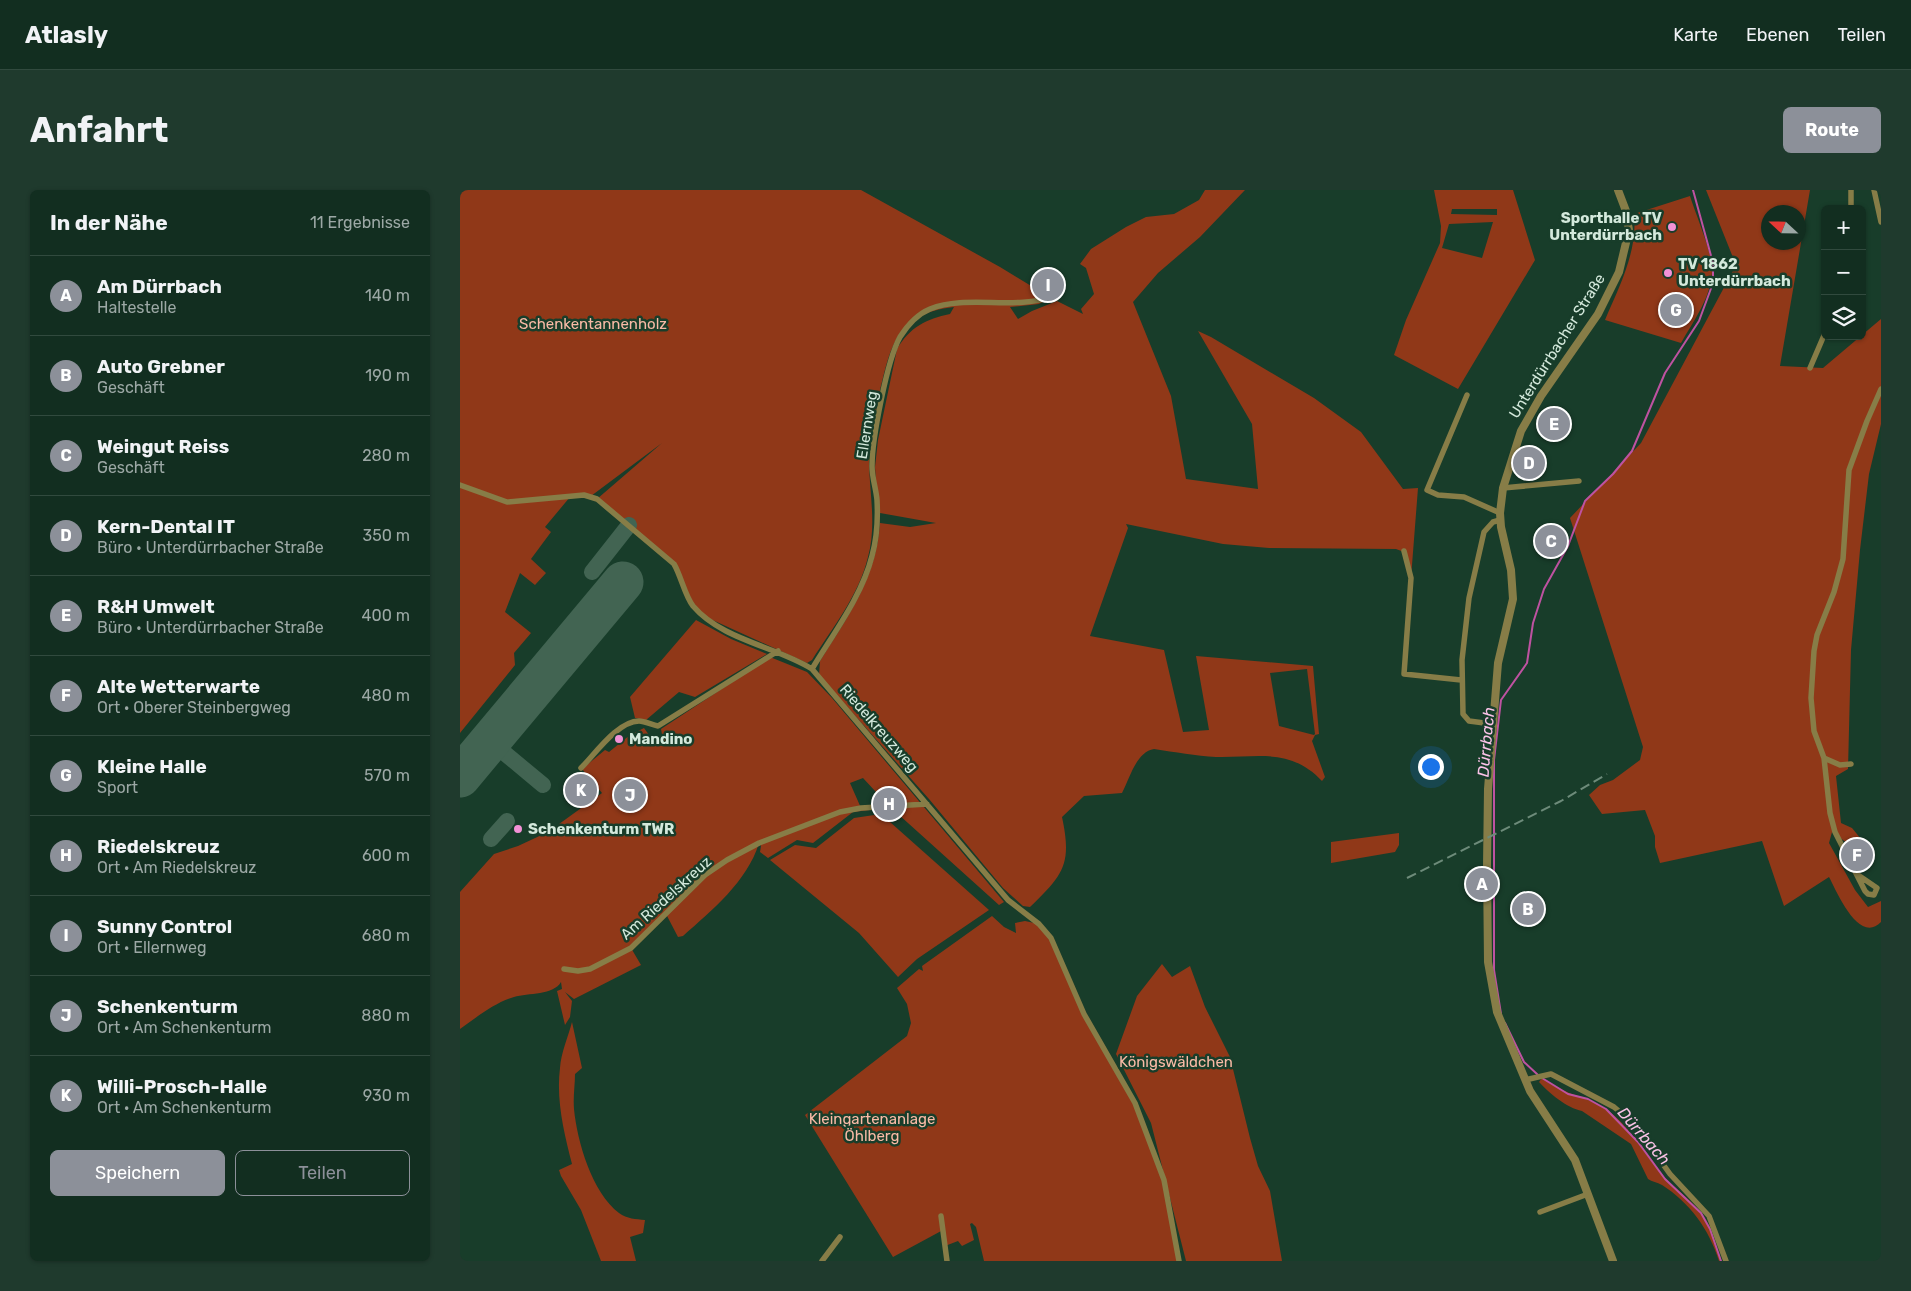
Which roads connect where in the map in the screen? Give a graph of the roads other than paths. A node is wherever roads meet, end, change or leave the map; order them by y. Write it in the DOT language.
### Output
graph roads {
  1 [pos="1618,190"];
  2 [pos="1851,190"];
  3 [pos="1874,190"];
  4 [pos="1851,205"];
  5 [pos="1881,222"];
  6 [pos="1054,296"];
  7 [pos="1822,340"];
  8 [pos="1810,368"];
  9 [pos="1881,390"];
  10 [pos="1467,396"];
  11 [pos="1579,481"];
  12 [pos="460,485"];
  13 [pos="1503,488"];
  14 [pos="1500,516"];
  15 [pos="1404,552"];
  16 [pos="778,651"];
  17 [pos="812,669"];
  18 [pos="1461,680"];
  19 [pos="1492,724"];
  20 [pos="1824,758"];
  21 [pos="1851,764"];
  22 [pos="581,768"];
  23 [pos="927,804"];
  24 [pos="1858,875"];
  25 [pos="564,968"];
  26 [pos="1525,1080"];
  27 [pos="1588,1194"];
  28 [pos="1540,1212"];
  29 [pos="942,1216"];
  30 [pos="840,1237"];
  31 [pos="822,1261"];
  32 [pos="948,1261"];
  33 [pos="1179,1261"];
  34 [pos="1613,1261"];
  35 [pos="1726,1261"];
  1 -- 13 [label="street, Unterdürrbacher Straße"];
  2 -- 4 [label="street"];
  3 -- 5 [label="street"];
  6 -- 17 [label="street, Ellernweg"];
  7 -- 8 [label="street"];
  9 -- 20 [label="street"];
  10 -- 14 [label="street"];
  11 -- 13 [label="street"];
  12 -- 16 [label="street"];
  13 -- 14 [label="street, Unterdürrbacher Straße"];
  14 -- 18 [label="street"];
  14 -- 19 [label="street, Unterdürrbacher Straße"];
  15 -- 18 [label="street"];
  16 -- 17 [label="street"];
  16 -- 22 [label="street"];
  17 -- 23 [label="street, Riedelkreuzweg"];
  18 -- 19 [label="street"];
  19 -- 26 [label="street, Unterdürrbacher Straße"];
  20 -- 21 [label="street"];
  20 -- 24 [label="street"];
  23 -- 25 [label="street, Am Riedelskreuz"];
  23 -- 33 [label="street, Riedelkreuzweg"];
  26 -- 27 [label="street, Unterdürrbacher Straße"];
  26 -- 35 [label="street"];
  27 -- 28 [label="street"];
  27 -- 34 [label="street, Unterdürrbacher Straße"];
  29 -- 32 [label="street"];
  30 -- 31 [label="street"];
}
